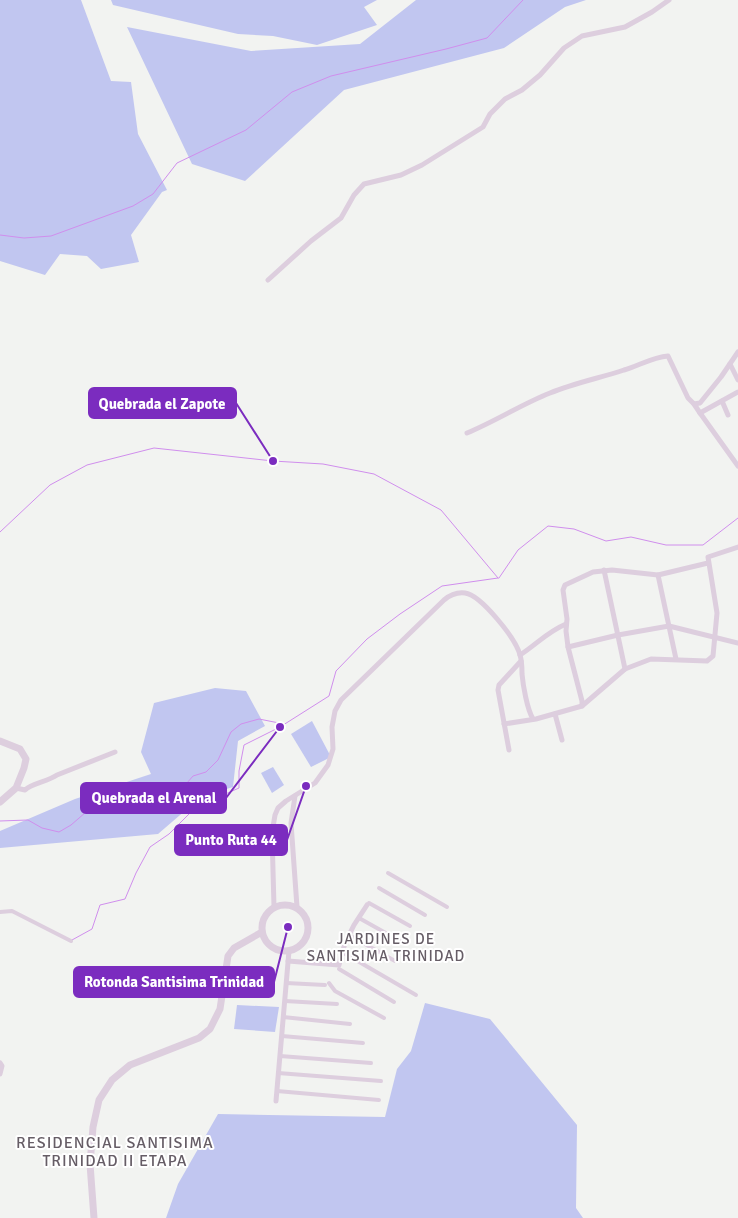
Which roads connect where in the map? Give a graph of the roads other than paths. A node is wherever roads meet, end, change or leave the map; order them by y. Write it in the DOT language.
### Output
graph roads {
  1 [pos="669,0"];
  2 [pos="268,280"];
  3 [pos="738,352"];
  4 [pos="730,364"];
  5 [pos="738,380"];
  6 [pos="738,392"];
  7 [pos="722,401"];
  8 [pos="694,404"];
  9 [pos="700,413"];
  10 [pos="728,415"];
  11 [pos="467,433"];
  12 [pos="738,466"];
  13 [pos="738,547"];
  14 [pos="708,563"];
  15 [pos="604,570"];
  16 [pos="658,575"];
  17 [pos="566,624"];
  18 [pos="669,626"];
  19 [pos="618,635"];
  20 [pos="714,636"];
  21 [pos="567,639"];
  22 [pos="738,643"];
  23 [pos="577,645"];
  24 [pos="568,647"];
  25 [pos="521,658"];
  26 [pos="676,659"];
  27 [pos="625,669"];
  28 [pos="583,703"];
  29 [pos="555,714"];
  30 [pos="533,719"];
  31 [pos="504,724"];
  32 [pos="562,740"];
  33 [pos="0,741"];
  34 [pos="509,750"];
  35 [pos="115,752"];
  36 [pos="16,788"];
  37 [pos="295,796"];
  38 [pos="0,802"];
  39 [pos="388,874"];
  40 [pos="379,888"];
  41 [pos="368,904"];
  42 [pos="274,907"];
  43 [pos="297,907"];
  44 [pos="447,907"];
  45 [pos="0,912"];
  46 [pos="425,915"];
  47 [pos="358,918"];
  48 [pos="410,926"];
  49 [pos="262,932"];
  50 [pos="349,935"];
  51 [pos="71,941"];
  52 [pos="400,941"];
  53 [pos="289,951"];
  54 [pos="342,952"];
  55 [pos="288,961"];
  56 [pos="395,961"];
  57 [pos="339,969"];
  58 [pos="286,983"];
  59 [pos="416,995"];
  60 [pos="285,1001"];
  61 [pos="394,1002"];
  62 [pos="337,1004"];
  63 [pos="283,1017"];
  64 [pos="384,1018"];
  65 [pos="350,1024"];
  66 [pos="282,1036"];
  67 [pos="363,1043"];
  68 [pos="280,1056"];
  69 [pos="0,1063"];
  70 [pos="371,1064"];
  71 [pos="278,1073"];
  72 [pos="0,1074"];
  73 [pos="381,1081"];
  74 [pos="277,1091"];
  75 [pos="379,1100"];
  76 [pos="276,1101"];
  77 [pos="94,1218"];
  1 -- 2 [label="street"];
  3 -- 4 [label="street"];
  4 -- 5 [label="street"];
  4 -- 8 [label="street"];
  6 -- 7 [label="street"];
  7 -- 9 [label="street"];
  7 -- 10 [label="street"];
  8 -- 9 [label="street"];
  8 -- 11 [label="street"];
  9 -- 12 [label="street"];
  13 -- 14 [label="street"];
  14 -- 16 [label="street"];
  14 -- 20 [label="street"];
  15 -- 16 [label="street"];
  15 -- 17 [label="street"];
  15 -- 19 [label="street"];
  16 -- 18 [label="street"];
  17 -- 21 [label="street"];
  17 -- 25 [label="street"];
  18 -- 19 [label="street"];
  18 -- 20 [label="street"];
  18 -- 26 [label="street"];
  19 -- 23 [label="street"];
  19 -- 27 [label="street"];
  20 -- 22 [label="street"];
  20 -- 26 [label="street"];
  21 -- 23 [label="street"];
  21 -- 24 [label="street"];
  23 -- 24 [label="street"];
  24 -- 28 [label="street"];
  25 -- 30 [label="street"];
  25 -- 31 [label="street"];
  25 -- 37 [label="street"];
  26 -- 27 [label="street"];
  27 -- 28 [label="street"];
  28 -- 29 [label="street"];
  29 -- 30 [label="street"];
  29 -- 32 [label="street"];
  30 -- 31 [label="street"];
  31 -- 34 [label="street"];
  33 -- 36 [label="street"];
  35 -- 36 [label="street"];
  36 -- 38 [label="street"];
  37 -- 42 [label="street"];
  37 -- 43 [label="street"];
  39 -- 44 [label="street"];
  40 -- 46 [label="street"];
  41 -- 47 [label="street"];
  41 -- 48 [label="street"];
  42 -- 43 [label="street"];
  42 -- 49 [label="street"];
  43 -- 53 [label="street"];
  45 -- 51 [label="street"];
  47 -- 50 [label="street"];
  47 -- 52 [label="street"];
  49 -- 53 [label="street"];
  49 -- 77 [label="street"];
  50 -- 54 [label="street"];
  50 -- 56 [label="street"];
  53 -- 55 [label="street"];
  54 -- 55 [label="street"];
  54 -- 59 [label="street"];
  55 -- 58 [label="street"];
  57 -- 61 [label="street"];
  58 -- 60 [label="street"];
  58 -- 64 [label="street"];
  60 -- 62 [label="street"];
  60 -- 63 [label="street"];
  63 -- 65 [label="street"];
  63 -- 66 [label="street"];
  66 -- 67 [label="street"];
  66 -- 68 [label="street"];
  68 -- 70 [label="street"];
  68 -- 71 [label="street"];
  69 -- 72 [label="street"];
  71 -- 73 [label="street"];
  71 -- 74 [label="street"];
  74 -- 75 [label="street"];
  74 -- 76 [label="street"];
}
